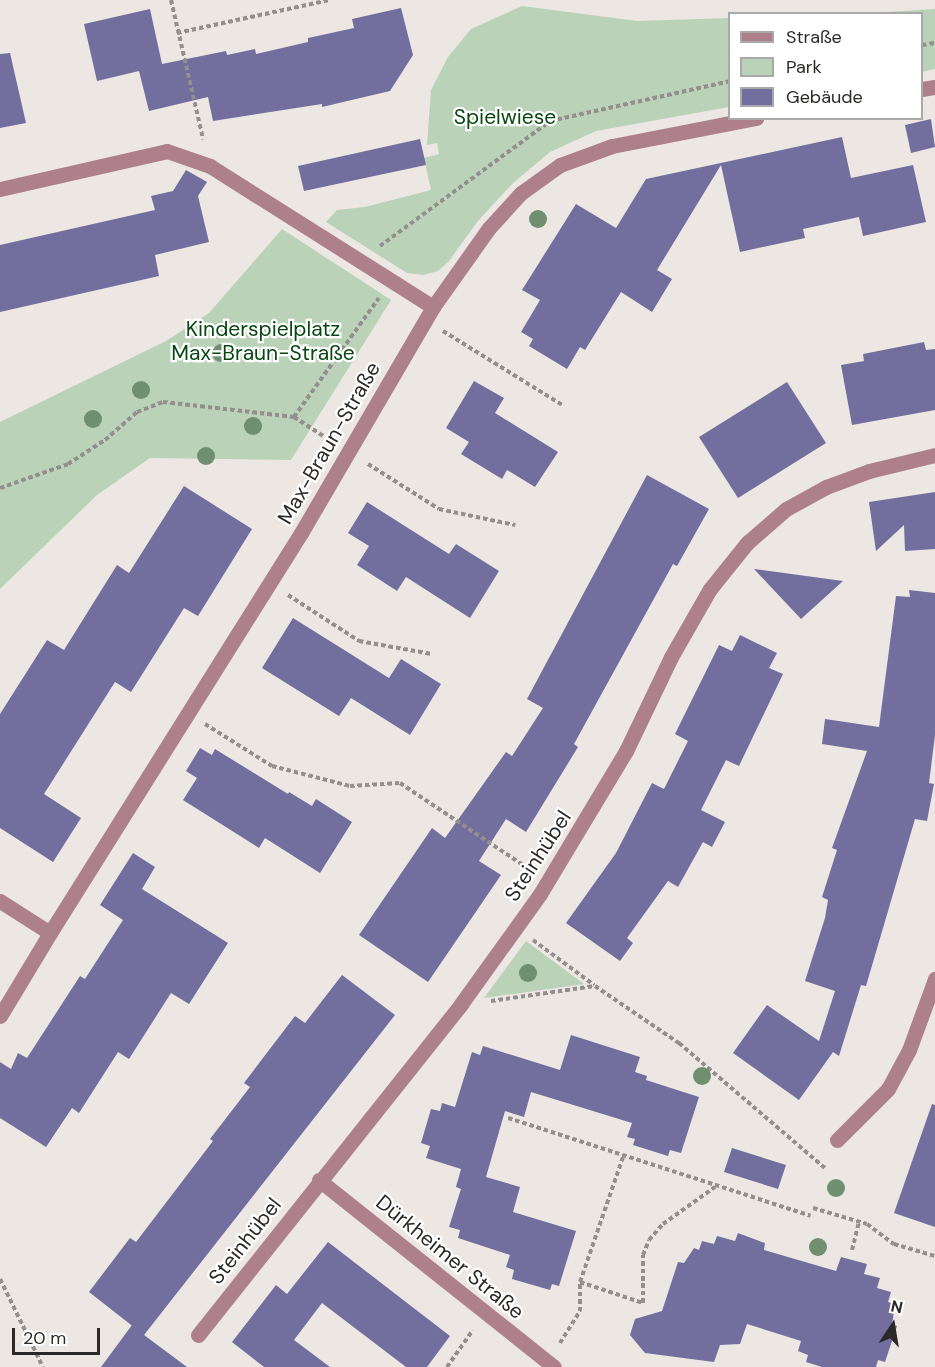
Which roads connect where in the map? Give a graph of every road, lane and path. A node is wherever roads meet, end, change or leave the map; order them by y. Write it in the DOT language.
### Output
graph roads {
  1 [pos="171,0"];
  2 [pos="330,0"];
  3 [pos="177,33"];
  4 [pos="746,120"];
  5 [pos="210,166"];
  6 [pos="0,189"];
  7 [pos="392,280"];
  8 [pos="429,313"];
  9 [pos="564,406"];
  10 [pos="294,417"];
  11 [pos="348,452"];
  12 [pos="935,454"];
  13 [pos="0,488"];
  14 [pos="515,525"];
  15 [pos="270,583"];
  16 [pos="432,654"];
  17 [pos="187,713"];
  18 [pos="548,882"];
  19 [pos="0,901"];
  20 [pos="50,933"];
  21 [pos="529,937"];
  22 [pos="935,979"];
  23 [pos="595,986"];
  24 [pos="461,1004"];
  25 [pos="0,1016"];
  26 [pos="508,1118"];
  27 [pos="837,1140"];
  28 [pos="623,1157"];
  29 [pos="826,1169"];
  30 [pos="320,1180"];
  31 [pos="715,1186"];
  32 [pos="813,1208"];
  33 [pos="811,1216"];
  34 [pos="859,1221"];
  35 [pos="852,1250"];
  36 [pos="935,1256"];
  37 [pos="0,1279"];
  38 [pos="580,1282"];
  39 [pos="486,1312"];
  40 [pos="575,1323"];
  41 [pos="198,1335"];
  42 [pos="43,1367"];
  43 [pos="447,1367"];
  44 [pos="554,1367"];
  1 -- 3 [label="path"];
  2 -- 3 [label="path"];
  3 -- 5 [label="path"];
  4 -- 8 [label="street, Max-Braun-Straße"];
  5 -- 6 [label="street"];
  5 -- 7 [label="street"];
  7 -- 8 [label="street"];
  7 -- 10 [label="path"];
  8 -- 9 [label="path"];
  8 -- 11 [label="street, Max-Braun-Straße"];
  10 -- 11 [label="path"];
  10 -- 13 [label="path"];
  11 -- 14 [label="path"];
  11 -- 15 [label="street, Max-Braun-Straße"];
  12 -- 18 [label="street, Steinhübel"];
  15 -- 16 [label="path"];
  15 -- 17 [label="street, Max-Braun-Straße"];
  17 -- 18 [label="path"];
  17 -- 20 [label="street, Max-Braun-Straße"];
  18 -- 24 [label="street, Steinhübel"];
  19 -- 20 [label="street"];
  20 -- 25 [label="street, Max-Braun-Straße"];
  21 -- 23 [label="path"];
  22 -- 27 [label="street"];
  23 -- 24 [label="path"];
  23 -- 29 [label="path"];
  24 -- 30 [label="street, Steinhübel"];
  26 -- 28 [label="path"];
  28 -- 31 [label="path"];
  28 -- 38 [label="path"];
  30 -- 39 [label="street, Dürkheimer Straße"];
  30 -- 41 [label="street, Steinhübel"];
  31 -- 33 [label="path"];
  31 -- 38 [label="path"];
  32 -- 34 [label="path"];
  34 -- 35 [label="path"];
  34 -- 36 [label="path"];
  37 -- 42 [label="path"];
  38 -- 40 [label="path"];
  39 -- 43 [label="path"];
  39 -- 44 [label="street, Dürkheimer Straße"];
}
